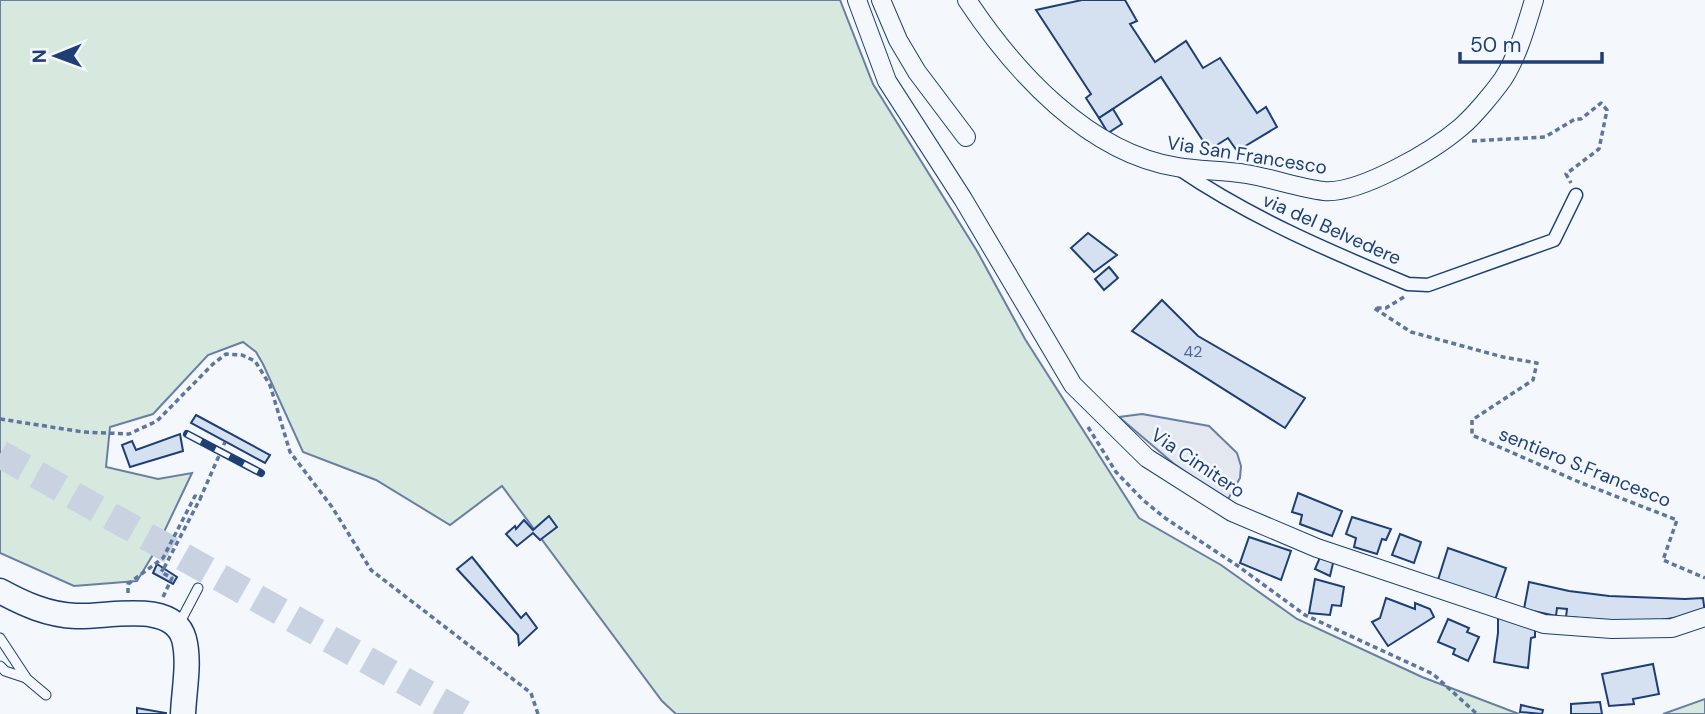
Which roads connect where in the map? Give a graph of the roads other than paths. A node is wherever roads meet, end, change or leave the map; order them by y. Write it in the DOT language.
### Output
graph roads {
  1 [pos="857,0"];
  2 [pos="881,0"];
  3 [pos="967,0"];
  4 [pos="1534,0"];
  5 [pos="965,137"];
  6 [pos="1176,167"];
  7 [pos="1576,195"];
  8 [pos="198,588"];
  9 [pos="0,591"];
  10 [pos="1705,617"];
  11 [pos="177,628"];
  12 [pos="0,638"];
  13 [pos="0,666"];
  14 [pos="27,679"];
  15 [pos="46,695"];
  16 [pos="183,714"];
  1 -- 10 [label="street, Via Cimitero"];
  2 -- 5 [label="street"];
  3 -- 6 [label="street, Via San Francesco"];
  4 -- 6 [label="street, Via San Francesco"];
  6 -- 7 [label="street, via del Belvedere"];
  8 -- 11 [label="lane"];
  9 -- 11 [label="main road"];
  11 -- 16 [label="main road"];
  12 -- 14 [label="lane"];
  13 -- 14 [label="lane"];
  14 -- 15 [label="lane"];
}
